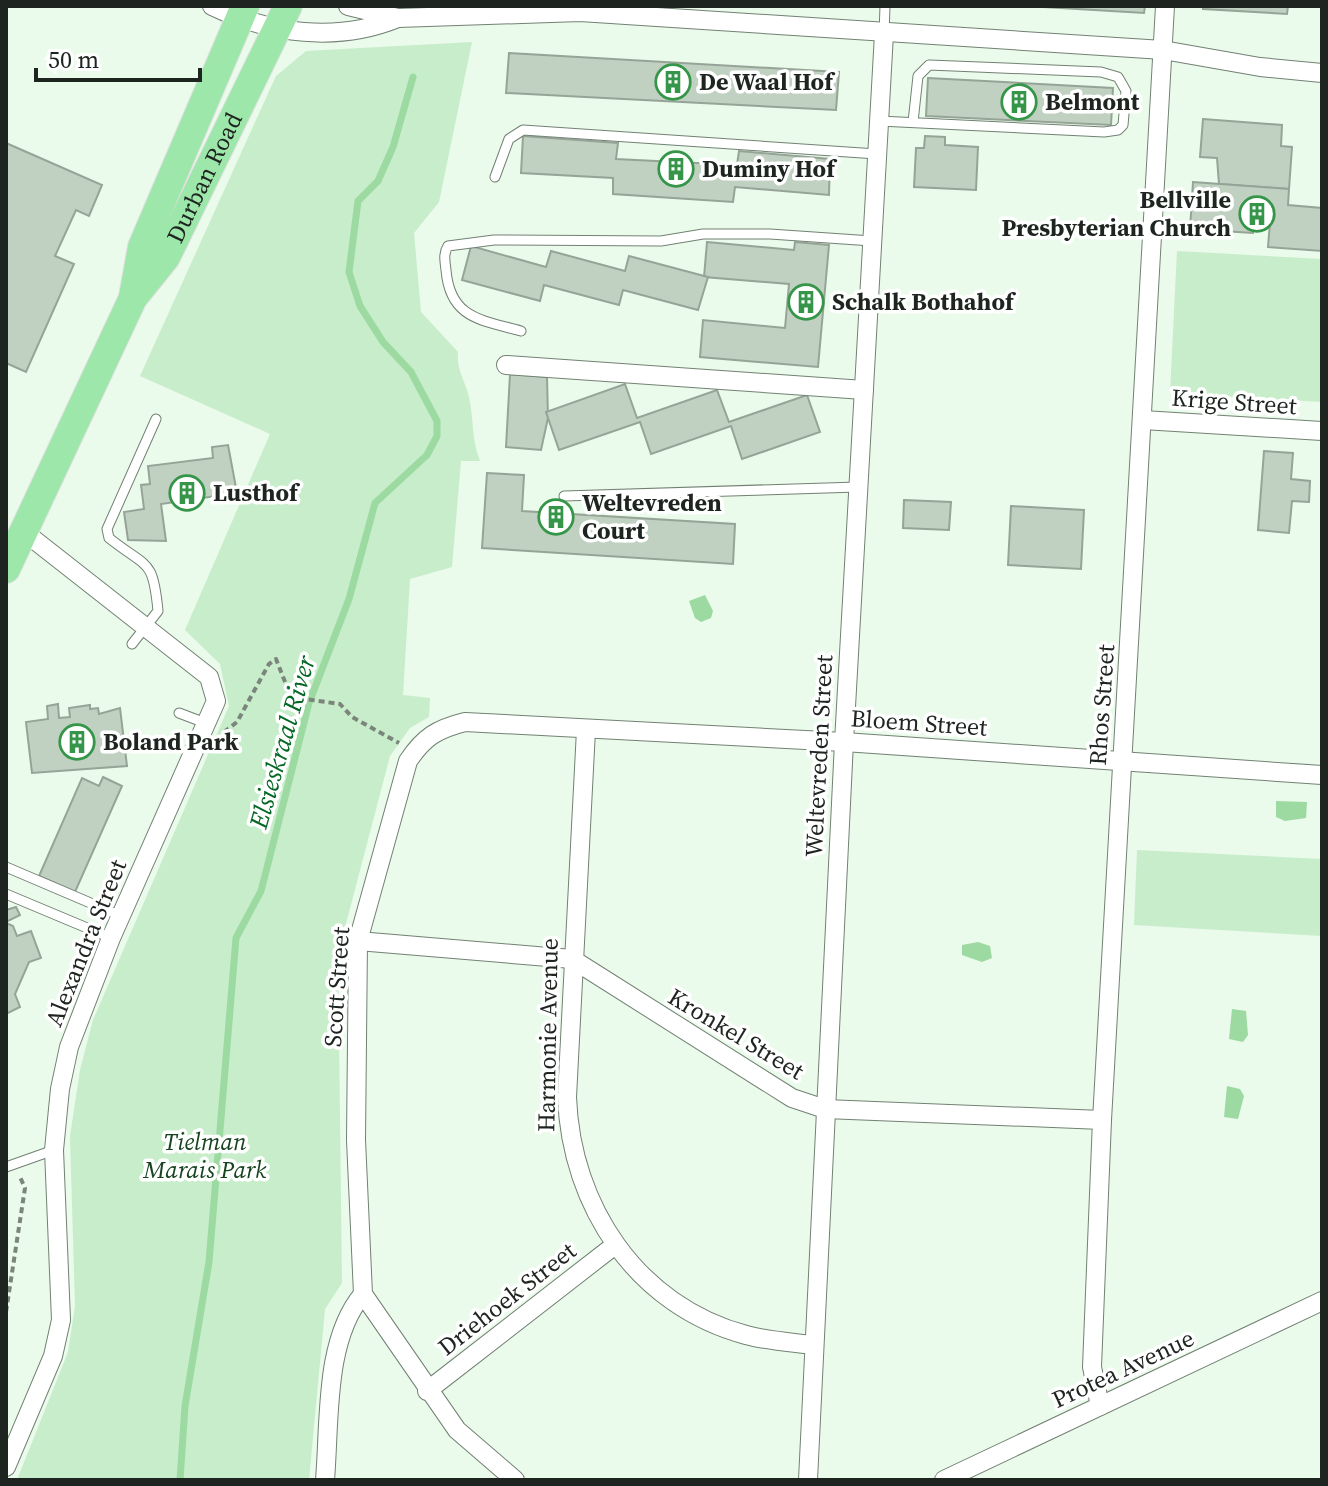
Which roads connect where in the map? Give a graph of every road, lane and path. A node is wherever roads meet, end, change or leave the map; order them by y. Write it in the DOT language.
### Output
graph roads {
  1 [pos="212,6"];
  2 [pos="348,6"];
  3 [pos="885,6"];
  4 [pos="1165,6"];
  5 [pos="242,12"];
  6 [pos="282,18"];
  7 [pos="398,18"];
  8 [pos="884,34"];
  9 [pos="1163,50"];
  10 [pos="1322,73"];
  11 [pos="879,121"];
  12 [pos="913,122"];
  13 [pos="877,154"];
  14 [pos="495,177"];
  15 [pos="872,241"];
  16 [pos="133,298"];
  17 [pos="521,331"];
  18 [pos="506,365"];
  19 [pos="864,390"];
  20 [pos="156,419"];
  21 [pos="1143,420"];
  22 [pos="1322,431"];
  23 [pos="858,487"];
  24 [pos="564,496"];
  25 [pos="23,531"];
  26 [pos="6,569"];
  27 [pos="145,626"];
  28 [pos="132,644"];
  29 [pos="179,713"];
  30 [pos="465,722"];
  31 [pos="207,726"];
  32 [pos="586,730"];
  33 [pos="844,742"];
  34 [pos="401,744"];
  35 [pos="1122,761"];
  36 [pos="1322,775"];
  37 [pos="6,867"];
  38 [pos="6,894"];
  39 [pos="121,916"];
  40 [pos="111,938"];
  41 [pos="358,941"];
  42 [pos="572,959"];
  43 [pos="825,1109"];
  44 [pos="1102,1120"];
  45 [pos="54,1150"];
  46 [pos="10,1165"];
  47 [pos="615,1245"];
  48 [pos="363,1294"];
  49 [pos="1322,1301"];
  50 [pos="6,1312"];
  51 [pos="813,1345"];
  52 [pos="427,1391"];
  53 [pos="1100,1406"];
  54 [pos="6,1467"];
  55 [pos="325,1480"];
  56 [pos="515,1480"];
  57 [pos="808,1480"];
  58 [pos="944,1480"];
  1 -- 5 [label="street"];
  2 -- 7 [label="street"];
  3 -- 8 [label="lane"];
  4 -- 9 [label="street, Rhos Street"];
  5 -- 6 [label="street"];
  5 -- 16 [label="main road, Durban Road"];
  6 -- 7 [label="street"];
  6 -- 16 [label="main road, Durban Road"];
  7 -- 8 [label="street"];
  8 -- 9 [label="street"];
  8 -- 11 [label="street, Weltevreden Street"];
  9 -- 10 [label="street"];
  9 -- 21 [label="street, Rhos Street"];
  11 -- 12 [label="lane"];
  11 -- 13 [label="street, Weltevreden Street"];
  12 -- 12 [label="lane"];
  13 -- 14 [label="lane"];
  13 -- 15 [label="street, Weltevreden Street"];
  15 -- 17 [label="lane"];
  15 -- 19 [label="street, Weltevreden Street"];
  16 -- 25 [label="main road, Durban Road"];
  18 -- 19 [label="street"];
  19 -- 23 [label="street, Weltevreden Street"];
  20 -- 27 [label="lane"];
  21 -- 22 [label="street, Krige Street"];
  21 -- 35 [label="street, Rhos Street"];
  23 -- 24 [label="lane"];
  23 -- 33 [label="street, Weltevreden Street"];
  25 -- 26 [label="main road, Durban Road"];
  25 -- 27 [label="street, Alexandra Street"];
  27 -- 28 [label="lane"];
  27 -- 31 [label="street, Alexandra Street"];
  29 -- 31 [label="lane"];
  30 -- 32 [label="street, Bloem Street"];
  30 -- 41 [label="street, Scott Street"];
  31 -- 34 [label="path"];
  31 -- 39 [label="street, Alexandra Street"];
  32 -- 33 [label="street, Bloem Street"];
  32 -- 42 [label="street, Harmonie Avenue"];
  33 -- 35 [label="street, Bloem Street"];
  33 -- 43 [label="street, Weltevreden Street"];
  35 -- 36 [label="street, Bloem Street"];
  35 -- 44 [label="street, Rhos Street"];
  37 -- 39 [label="lane"];
  38 -- 40 [label="lane"];
  39 -- 40 [label="street, Alexandra Street"];
  40 -- 45 [label="street, Alexandra Street"];
  41 -- 42 [label="street, Kronkel Street"];
  41 -- 48 [label="street, Scott Street"];
  42 -- 43 [label="street, Kronkel Street"];
  42 -- 47 [label="street, Harmonie Avenue"];
  43 -- 44 [label="street, Kronkel Street"];
  43 -- 51 [label="street, Weltevreden Street"];
  44 -- 53 [label="street, Rhos Street"];
  45 -- 46 [label="lane"];
  45 -- 54 [label="street, Alexandra Street"];
  46 -- 50 [label="path"];
  47 -- 51 [label="street, Harmonie Avenue"];
  47 -- 52 [label="street, Driehoek Street"];
  48 -- 52 [label="street"];
  48 -- 55 [label="street"];
  49 -- 53 [label="street, Protea Avenue"];
  51 -- 57 [label="street, Weltevreden Street"];
  52 -- 56 [label="street"];
  53 -- 58 [label="street, Protea Avenue"];
}
